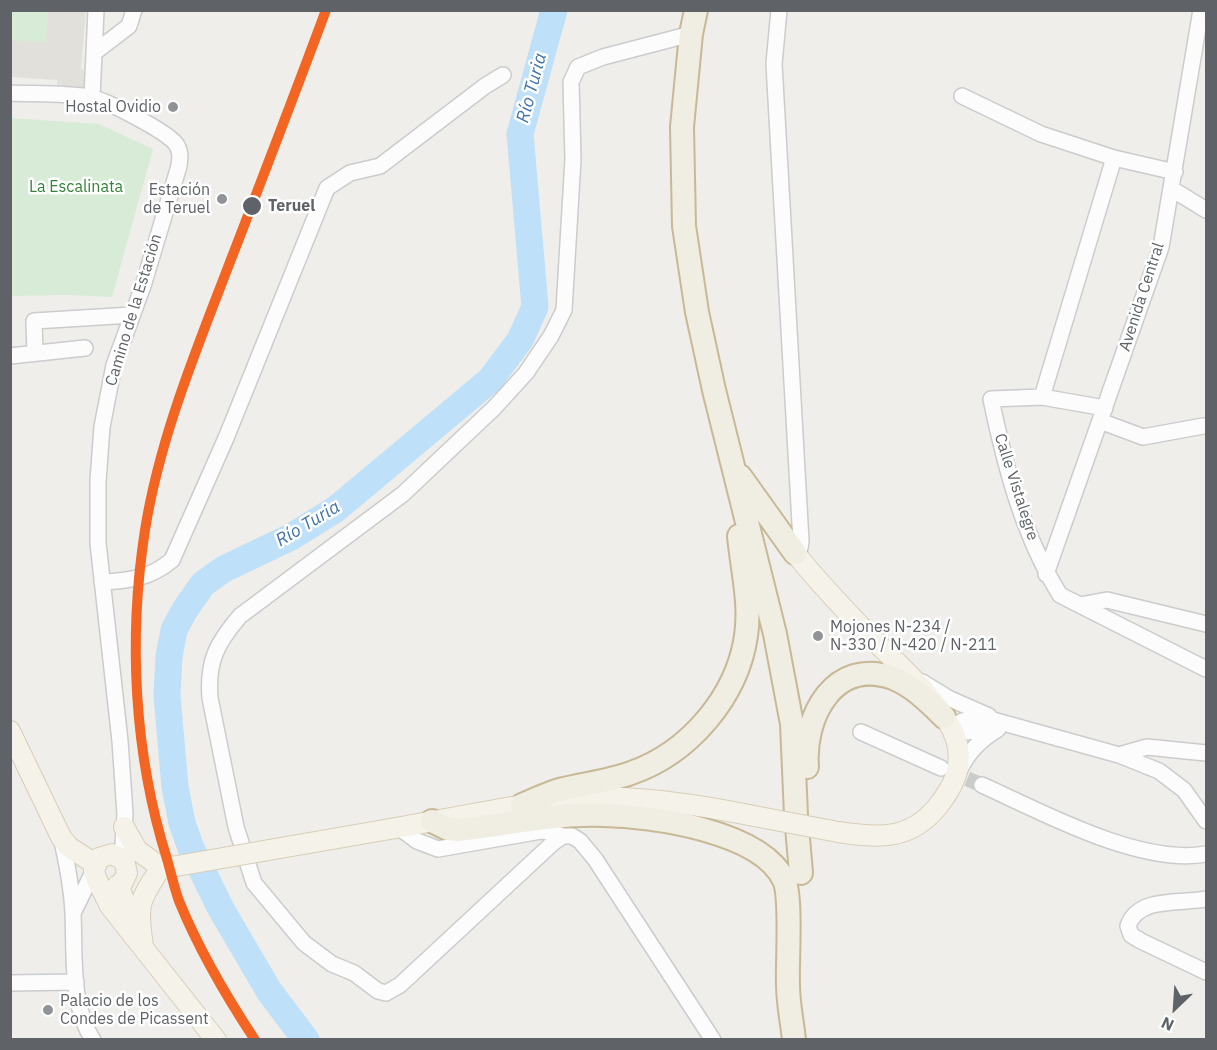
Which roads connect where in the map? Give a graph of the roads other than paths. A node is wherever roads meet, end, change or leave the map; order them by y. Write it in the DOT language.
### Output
graph roads {
  1 [pos="96,10"];
  2 [pos="134,10"];
  3 [pos="696,10"];
  4 [pos="779,10"];
  5 [pos="1201,10"];
  6 [pos="691,34"];
  7 [pos="95,52"];
  8 [pos="503,75"];
  9 [pos="10,93"];
  10 [pos="962,96"];
  11 [pos="92,97"];
  12 [pos="1114,158"];
  13 [pos="1175,172"];
  14 [pos="1172,189"];
  15 [pos="1206,210"];
  16 [pos="132,315"];
  17 [pos="85,348"];
  18 [pos="34,353"];
  19 [pos="10,356"];
  20 [pos="1042,397"];
  21 [pos="1103,414"];
  22 [pos="1203,426"];
  23 [pos="732,465"];
  24 [pos="743,505"];
  25 [pos="795,554"];
  26 [pos="1046,574"];
  27 [pos="102,582"];
  28 [pos="1080,605"];
  29 [pos="1206,622"];
  30 [pos="900,667"];
  31 [pos="1206,669"];
  32 [pos="948,723"];
  33 [pos="1002,725"];
  34 [pos="10,731"];
  35 [pos="861,732"];
  36 [pos="1206,753"];
  37 [pos="1119,755"];
  38 [pos="947,775"];
  39 [pos="982,785"];
  40 [pos="522,805"];
  41 [pos="432,821"];
  42 [pos="1206,821"];
  43 [pos="124,827"];
  44 [pos="394,828"];
  45 [pos="563,836"];
  46 [pos="61,837"];
  47 [pos="1206,854"];
  48 [pos="120,869"];
  49 [pos="163,869"];
  50 [pos="96,872"];
  51 [pos="801,873"];
  52 [pos="1206,899"];
  53 [pos="73,913"];
  54 [pos="142,946"];
  55 [pos="1206,972"];
  56 [pos="76,982"];
  57 [pos="10,983"];
  58 [pos="93,1040"];
  59 [pos="216,1040"];
  60 [pos="713,1040"];
  61 [pos="794,1040"];
  62 [pos="799,1040"];
  1 -- 7 [label="street"];
  2 -- 7 [label="street"];
  3 -- 6 [label="highway"];
  4 -- 25 [label="street"];
  5 -- 13 [label="street, Avenida Central"];
  6 -- 23 [label="highway"];
  6 -- 45 [label="street"];
  7 -- 11 [label="street"];
  8 -- 27 [label="street"];
  9 -- 11 [label="street"];
  10 -- 12 [label="street"];
  11 -- 16 [label="street, Camino de la Estación"];
  12 -- 13 [label="street"];
  12 -- 20 [label="street"];
  13 -- 14 [label="street, Avenida Central"];
  14 -- 15 [label="street"];
  14 -- 21 [label="street, Avenida Central"];
  16 -- 18 [label="street"];
  16 -- 27 [label="street, Camino de la Estación"];
  17 -- 18 [label="street"];
  18 -- 19 [label="street"];
  20 -- 21 [label="street"];
  20 -- 26 [label="street, Calle Vistalegre"];
  21 -- 22 [label="street"];
  21 -- 26 [label="street, Avenida Central"];
  23 -- 24 [label="highway"];
  23 -- 25 [label="highway"];
  24 -- 40 [label="highway"];
  24 -- 51 [label="highway"];
  25 -- 30 [label="main road"];
  26 -- 28 [label="street, Calle Vistalegre"];
  27 -- 43 [label="street, Camino de la Estación"];
  28 -- 29 [label="street"];
  28 -- 31 [label="street, Calle Vistalegre"];
  30 -- 32 [label="main road"];
  30 -- 33 [label="street"];
  32 -- 33 [label="street"];
  32 -- 38 [label="main road"];
  32 -- 51 [label="highway"];
  33 -- 37 [label="street"];
  33 -- 38 [label="street"];
  34 -- 46 [label="main road"];
  35 -- 38 [label="street"];
  36 -- 37 [label="street"];
  37 -- 42 [label="street"];
  38 -- 40 [label="main road, bridge"];
  39 -- 47 [label="street"];
  40 -- 41 [label="main road"];
  41 -- 44 [label="main road"];
  41 -- 61 [label="highway"];
  43 -- 48 [label="street, Camino de la Estación"];
  43 -- 49 [label="main road"];
  44 -- 45 [label="street"];
  44 -- 49 [label="main road, bridge"];
  45 -- 60 [label="street"];
  46 -- 50 [label="main road"];
  46 -- 53 [label="street"];
  48 -- 49 [label="main road"];
  48 -- 50 [label="main road"];
  48 -- 50 [label="main road"];
  48 -- 54 [label="main road"];
  49 -- 54 [label="main road"];
  50 -- 53 [label="street"];
  50 -- 54 [label="main road"];
  51 -- 62 [label="highway"];
  52 -- 55 [label="street"];
  53 -- 56 [label="street"];
  54 -- 59 [label="main road"];
  56 -- 57 [label="street"];
  56 -- 58 [label="street"];
}
